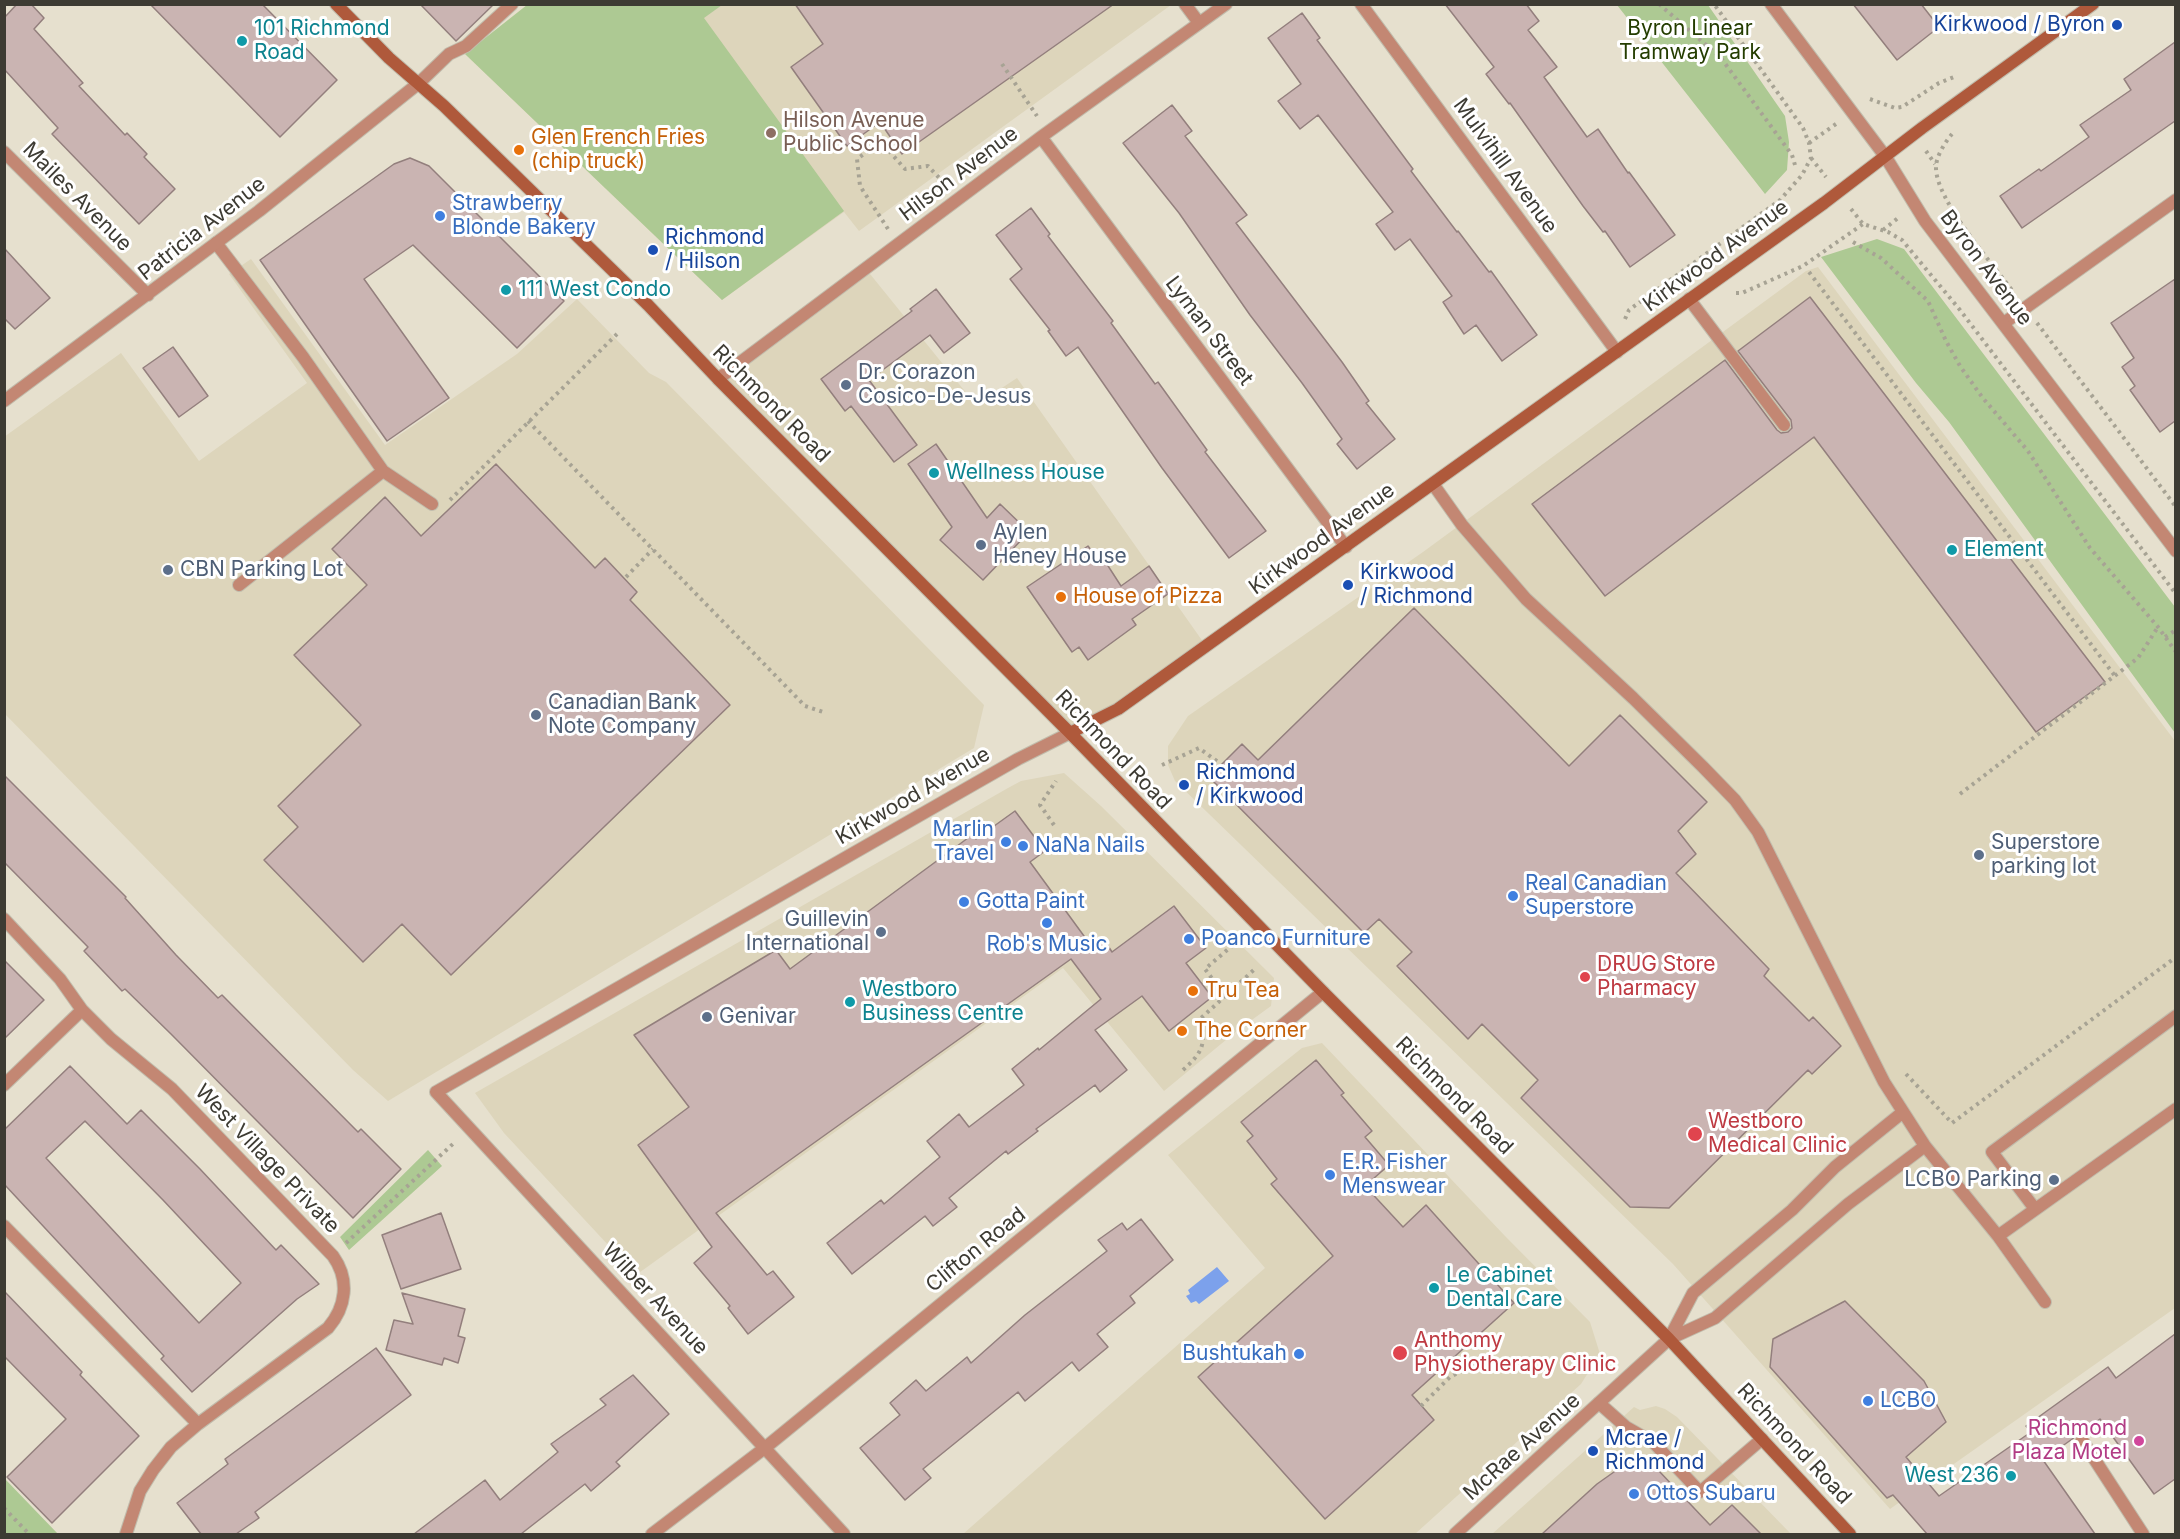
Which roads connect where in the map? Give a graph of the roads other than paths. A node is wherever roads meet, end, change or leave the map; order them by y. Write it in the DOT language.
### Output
graph roads {
  1 [pos="336,4"];
  2 [pos="512,4"];
  3 [pos="1185,4"];
  4 [pos="1226,4"];
  5 [pos="1361,4"];
  6 [pos="1771,4"];
  7 [pos="2094,4"];
  8 [pos="1199,23"];
  9 [pos="419,83"];
  10 [pos="1045,135"];
  11 [pos="4,152"];
  12 [pos="1885,156"];
  13 [pos="2175,200"];
  14 [pos="216,243"];
  15 [pos="148,295"];
  16 [pos="1693,296"];
  17 [pos="2004,323"];
  18 [pos="1617,352"];
  19 [pos="718,379"];
  20 [pos="4,401"];
  21 [pos="1784,425"];
  22 [pos="383,471"];
  23 [pos="1433,484"];
  24 [pos="432,504"];
  25 [pos="1346,547"];
  26 [pos="2175,551"];
  27 [pos="239,585"];
  28 [pos="1070,733"];
  29 [pos="4,919"];
  30 [pos="1323,992"];
  31 [pos="82,1010"];
  32 [pos="2175,1016"];
  33 [pos="4,1085"];
  34 [pos="436,1092"];
  35 [pos="2175,1109"];
  36 [pos="1903,1112"];
  37 [pos="1925,1146"];
  38 [pos="2035,1209"];
  39 [pos="4,1226"];
  40 [pos="1998,1236"];
  41 [pos="2044,1302"];
  42 [pos="1669,1339"];
  43 [pos="1599,1403"];
  44 [pos="198,1424"];
  45 [pos="1762,1439"];
  46 [pos="2082,1440"];
  47 [pos="766,1447"];
  48 [pos="126,1534"];
  49 [pos="652,1534"];
  50 [pos="844,1534"];
  51 [pos="1455,1534"];
  52 [pos="1850,1534"];
  53 [pos="2143,1534"];
  1 -- 9 [label="main road, Richmond Road"];
  2 -- 9 [label="street, Patricia Avenue"];
  3 -- 8 [label="street"];
  4 -- 8 [label="street, Hilson Avenue"];
  5 -- 18 [label="street, Mulvihill Avenue"];
  6 -- 12 [label="street, Byron Avenue"];
  7 -- 12 [label="main road, Kirkwood Avenue"];
  8 -- 10 [label="street, Hilson Avenue"];
  9 -- 14 [label="street, Patricia Avenue"];
  9 -- 19 [label="main road, Richmond Road"];
  10 -- 19 [label="street, Hilson Avenue"];
  10 -- 25 [label="street, Lyman Street"];
  11 -- 15 [label="street, Mailes Avenue"];
  12 -- 16 [label="main road, Kirkwood Avenue"];
  12 -- 17 [label="street, Byron Avenue"];
  13 -- 17 [label="street"];
  14 -- 15 [label="street, Patricia Avenue"];
  14 -- 22 [label="street"];
  15 -- 20 [label="street, Patricia Avenue"];
  16 -- 18 [label="main road, Kirkwood Avenue"];
  16 -- 21 [label="street"];
  17 -- 26 [label="street, Byron Avenue"];
  18 -- 23 [label="main road, Kirkwood Avenue"];
  19 -- 28 [label="main road, Richmond Road"];
  22 -- 24 [label="street"];
  22 -- 27 [label="street"];
  23 -- 25 [label="main road, Kirkwood Avenue"];
  23 -- 36 [label="street"];
  25 -- 28 [label="main road, Kirkwood Avenue"];
  28 -- 30 [label="main road, Richmond Road"];
  28 -- 34 [label="street, Kirkwood Avenue"];
  29 -- 31 [label="street, West Village Private"];
  30 -- 42 [label="main road, Richmond Road"];
  30 -- 47 [label="street, Clifton Road"];
  31 -- 33 [label="street"];
  31 -- 44 [label="street, West Village Private"];
  32 -- 38 [label="street"];
  34 -- 47 [label="street, Wilber Avenue"];
  35 -- 38 [label="street"];
  36 -- 37 [label="street"];
  36 -- 42 [label="street"];
  37 -- 40 [label="street"];
  37 -- 42 [label="street"];
  38 -- 40 [label="street"];
  39 -- 44 [label="street"];
  40 -- 41 [label="street"];
  42 -- 43 [label="street, McRae Avenue"];
  42 -- 45 [label="main road, Richmond Road"];
  43 -- 45 [label="street"];
  43 -- 51 [label="street, McRae Avenue"];
  44 -- 48 [label="street, West Village Private"];
  45 -- 52 [label="main road, Richmond Road"];
  46 -- 53 [label="street"];
  47 -- 49 [label="street, Clifton Road"];
  47 -- 50 [label="street, Wilber Avenue"];
}
